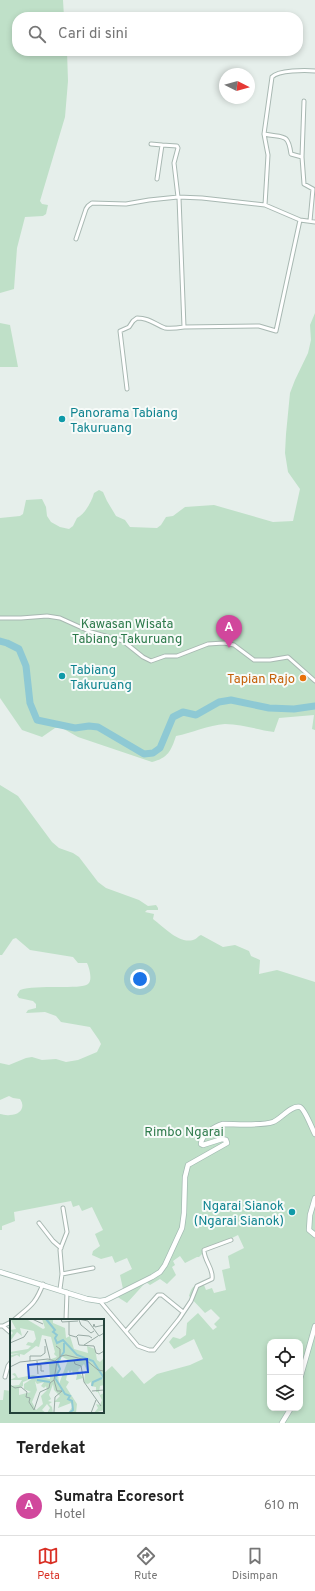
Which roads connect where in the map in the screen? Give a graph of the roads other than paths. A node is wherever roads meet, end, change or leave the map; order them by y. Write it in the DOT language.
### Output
graph roads {
  1 [pos="315,72"];
  2 [pos="304,101"];
  3 [pos="264,134"];
  4 [pos="151,144"];
  5 [pos="162,145"];
  6 [pos="302,157"];
  7 [pos="157,179"];
  8 [pos="178,198"];
  9 [pos="265,205"];
  10 [pos="300,220"];
  11 [pos="310,221"];
  12 [pos="315,222"];
  13 [pos="76,239"];
  14 [pos="184,327"];
  15 [pos="126,389"];
  16 [pos="0,618"];
  17 [pos="315,681"];
  18 [pos="315,1134"];
  19 [pos="315,1198"];
  20 [pos="62,1208"];
  21 [pos="39,1223"];
  22 [pos="315,1235"];
  23 [pos="231,1240"];
  24 [pos="61,1248"];
  25 [pos="93,1268"];
  26 [pos="0,1272"];
  27 [pos="62,1274"];
  28 [pos="43,1284"];
  29 [pos="60,1289"];
  30 [pos="67,1292"];
  31 [pos="100,1301"];
  32 [pos="183,1312"];
  33 [pos="15,1319"];
  34 [pos="66,1319"];
  35 [pos="2,1326"];
  36 [pos="315,1326"];
  37 [pos="126,1331"];
  38 [pos="10,1332"];
  39 [pos="10,1363"];
  40 [pos="301,1375"];
  41 [pos="5,1377"];
  42 [pos="289,1411"];
  43 [pos="282,1423"];
  1 -- 3 [label="street"];
  2 -- 6 [label="street"];
  3 -- 6 [label="street"];
  3 -- 9 [label="street"];
  4 -- 5 [label="street"];
  5 -- 7 [label="street"];
  5 -- 8 [label="street"];
  6 -- 11 [label="street"];
  8 -- 9 [label="street"];
  8 -- 13 [label="street"];
  8 -- 14 [label="street"];
  9 -- 10 [label="street"];
  10 -- 11 [label="street"];
  10 -- 14 [label="street"];
  11 -- 12 [label="street"];
  14 -- 15 [label="street"];
  16 -- 17 [label="street"];
  18 -- 31 [label="street"];
  19 -- 22 [label="street"];
  20 -- 24 [label="street"];
  21 -- 24 [label="street"];
  23 -- 32 [label="street"];
  24 -- 27 [label="street"];
  25 -- 27 [label="street"];
  26 -- 28 [label="street"];
  27 -- 29 [label="street"];
  28 -- 29 [label="street"];
  28 -- 33 [label="street"];
  29 -- 30 [label="street"];
  30 -- 31 [label="street"];
  30 -- 34 [label="street"];
  31 -- 37 [label="street"];
  32 -- 37 [label="street"];
  32 -- 37 [label="street"];
  35 -- 38 [label="street"];
  36 -- 40 [label="street"];
  39 -- 41 [label="street"];
  42 -- 43 [label="street"];
}
